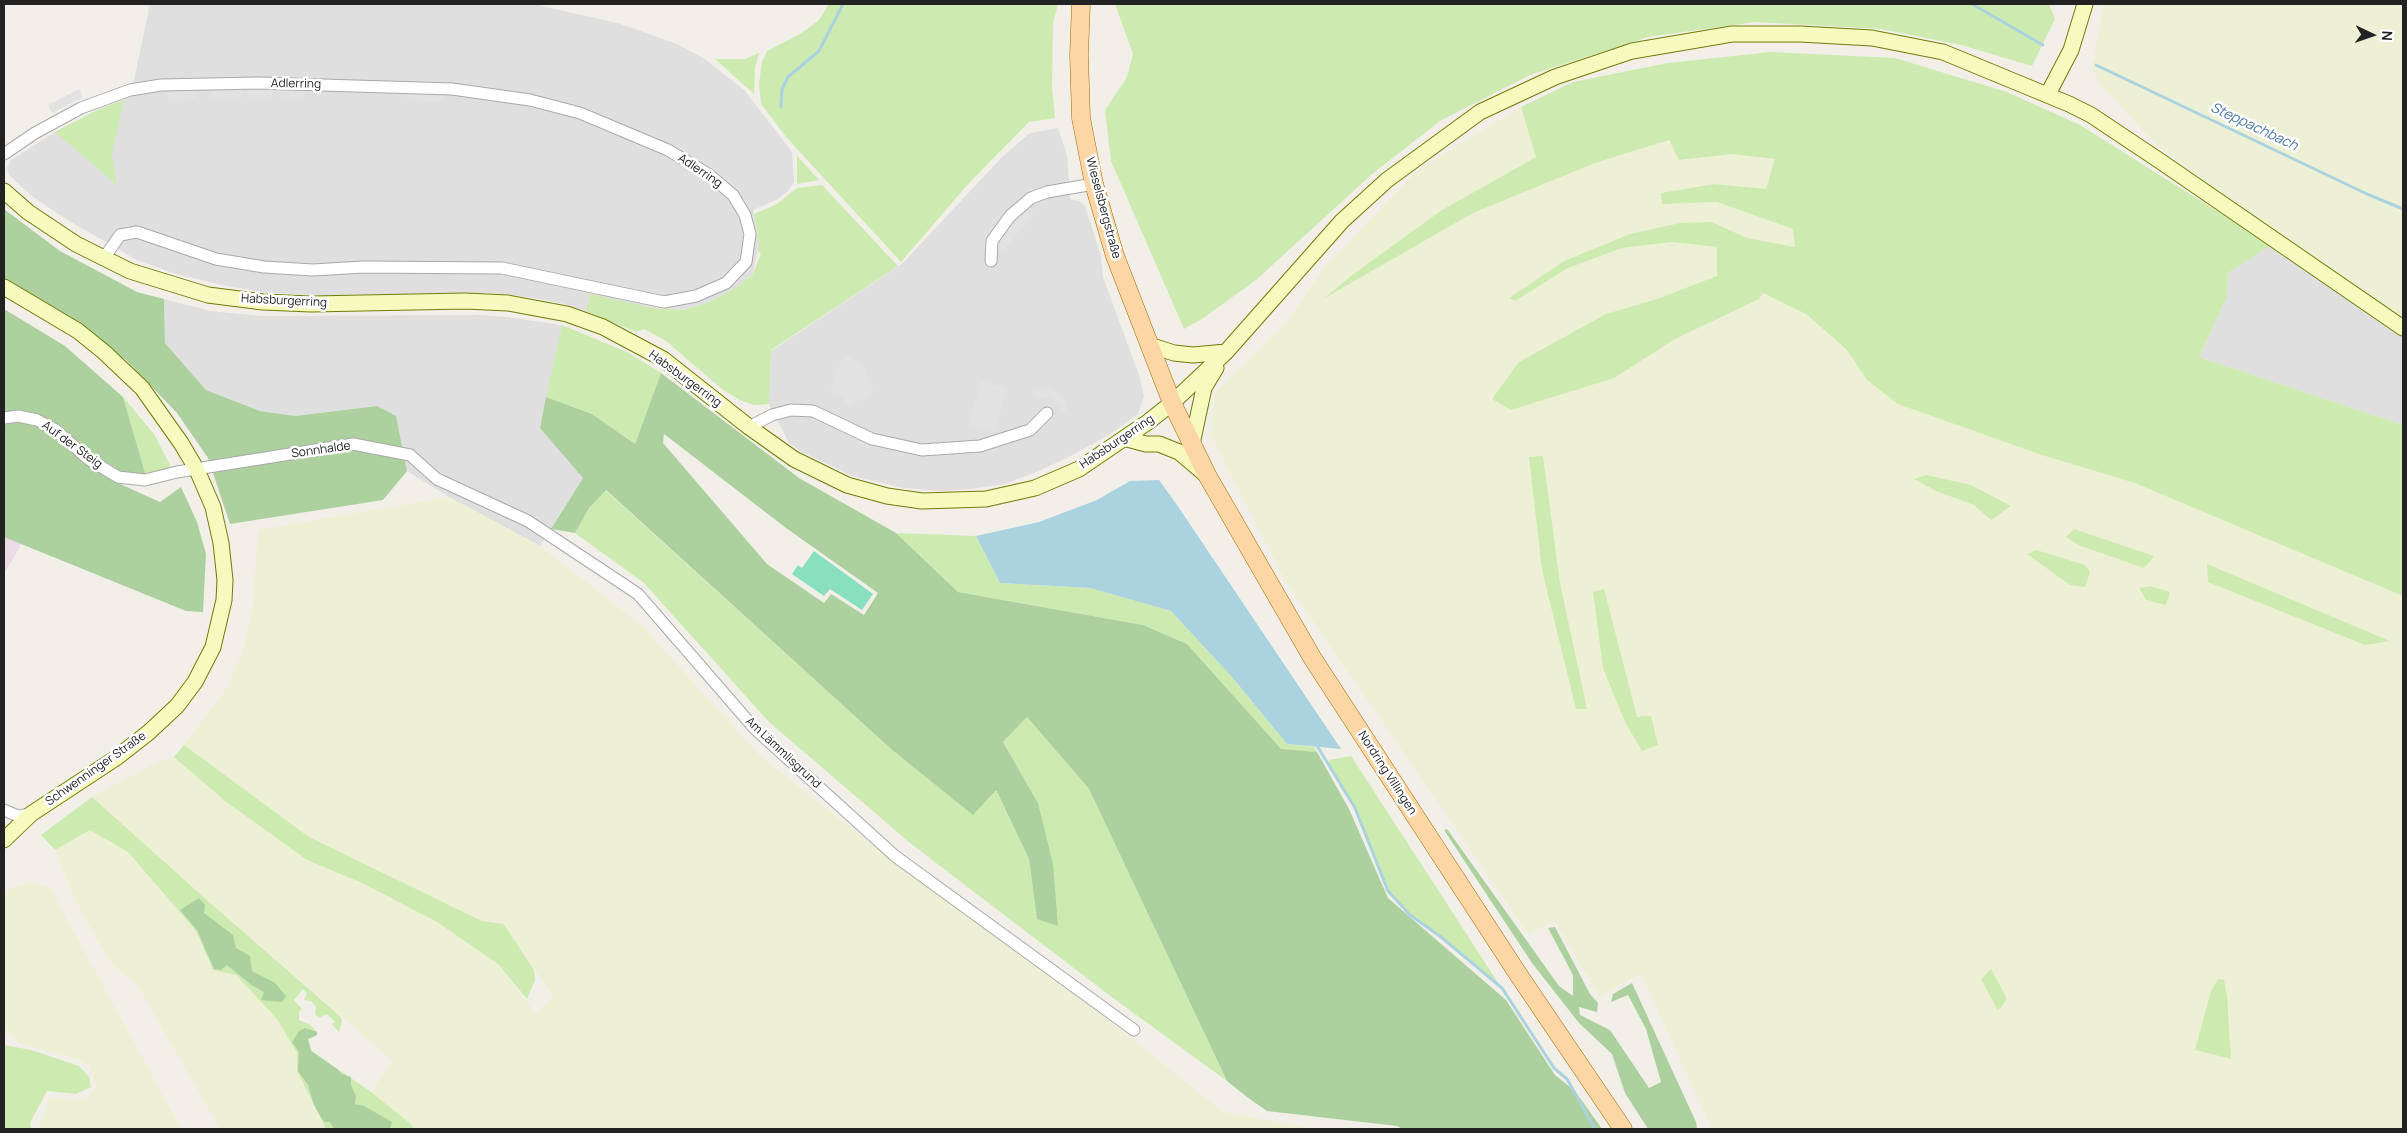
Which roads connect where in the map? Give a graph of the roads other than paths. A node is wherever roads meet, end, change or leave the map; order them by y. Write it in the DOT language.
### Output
graph roads {
  1 [pos="1081,4"];
  2 [pos="2085,4"];
  3 [pos="2048,94"];
  4 [pos="4,154"];
  5 [pos="1094,184"];
  6 [pos="4,191"];
  7 [pos="104,258"];
  8 [pos="991,261"];
  9 [pos="4,287"];
  10 [pos="2403,328"];
  11 [pos="1149,345"];
  12 [pos="1226,352"];
  13 [pos="1172,403"];
  14 [pos="1047,413"];
  15 [pos="4,418"];
  16 [pos="749,426"];
  17 [pos="1127,439"];
  18 [pos="1192,444"];
  19 [pos="197,470"];
  20 [pos="1207,475"];
  21 [pos="437,478"];
  22 [pos="4,810"];
  23 [pos="32,814"];
  24 [pos="4,840"];
  25 [pos="1134,1030"];
  26 [pos="1623,1129"];
  1 -- 5 [label="main road, Wieselsbergstraße"];
  2 -- 3 [label="street"];
  3 -- 10 [label="street"];
  3 -- 12 [label="street"];
  4 -- 7 [label="street, Adlerring"];
  5 -- 8 [label="street"];
  5 -- 11 [label="main road, Wieselsbergstraße"];
  6 -- 7 [label="street, Habsburgerring"];
  7 -- 16 [label="street, Habsburgerring"];
  9 -- 19 [label="street, Schwenninger Straße"];
  11 -- 12 [label="street"];
  11 -- 13 [label="main road, Wieselsbergstraße"];
  12 -- 13 [label="street, Habsburgerring"];
  12 -- 18 [label="street"];
  13 -- 17 [label="street, Habsburgerring"];
  13 -- 18 [label="main road, Nordring Villingen"];
  14 -- 16 [label="street"];
  15 -- 19 [label="street, Auf der Steig"];
  16 -- 17 [label="street, Habsburgerring"];
  17 -- 20 [label="street"];
  18 -- 20 [label="main road, Nordring Villingen"];
  19 -- 21 [label="street, Sonnhalde"];
  19 -- 23 [label="street, Schwenninger Straße"];
  20 -- 26 [label="main road, Nordring Villingen"];
  21 -- 25 [label="street, Am Lämmlisgrund"];
  22 -- 23 [label="street"];
  23 -- 24 [label="street, Schwenninger Straße"];
}
